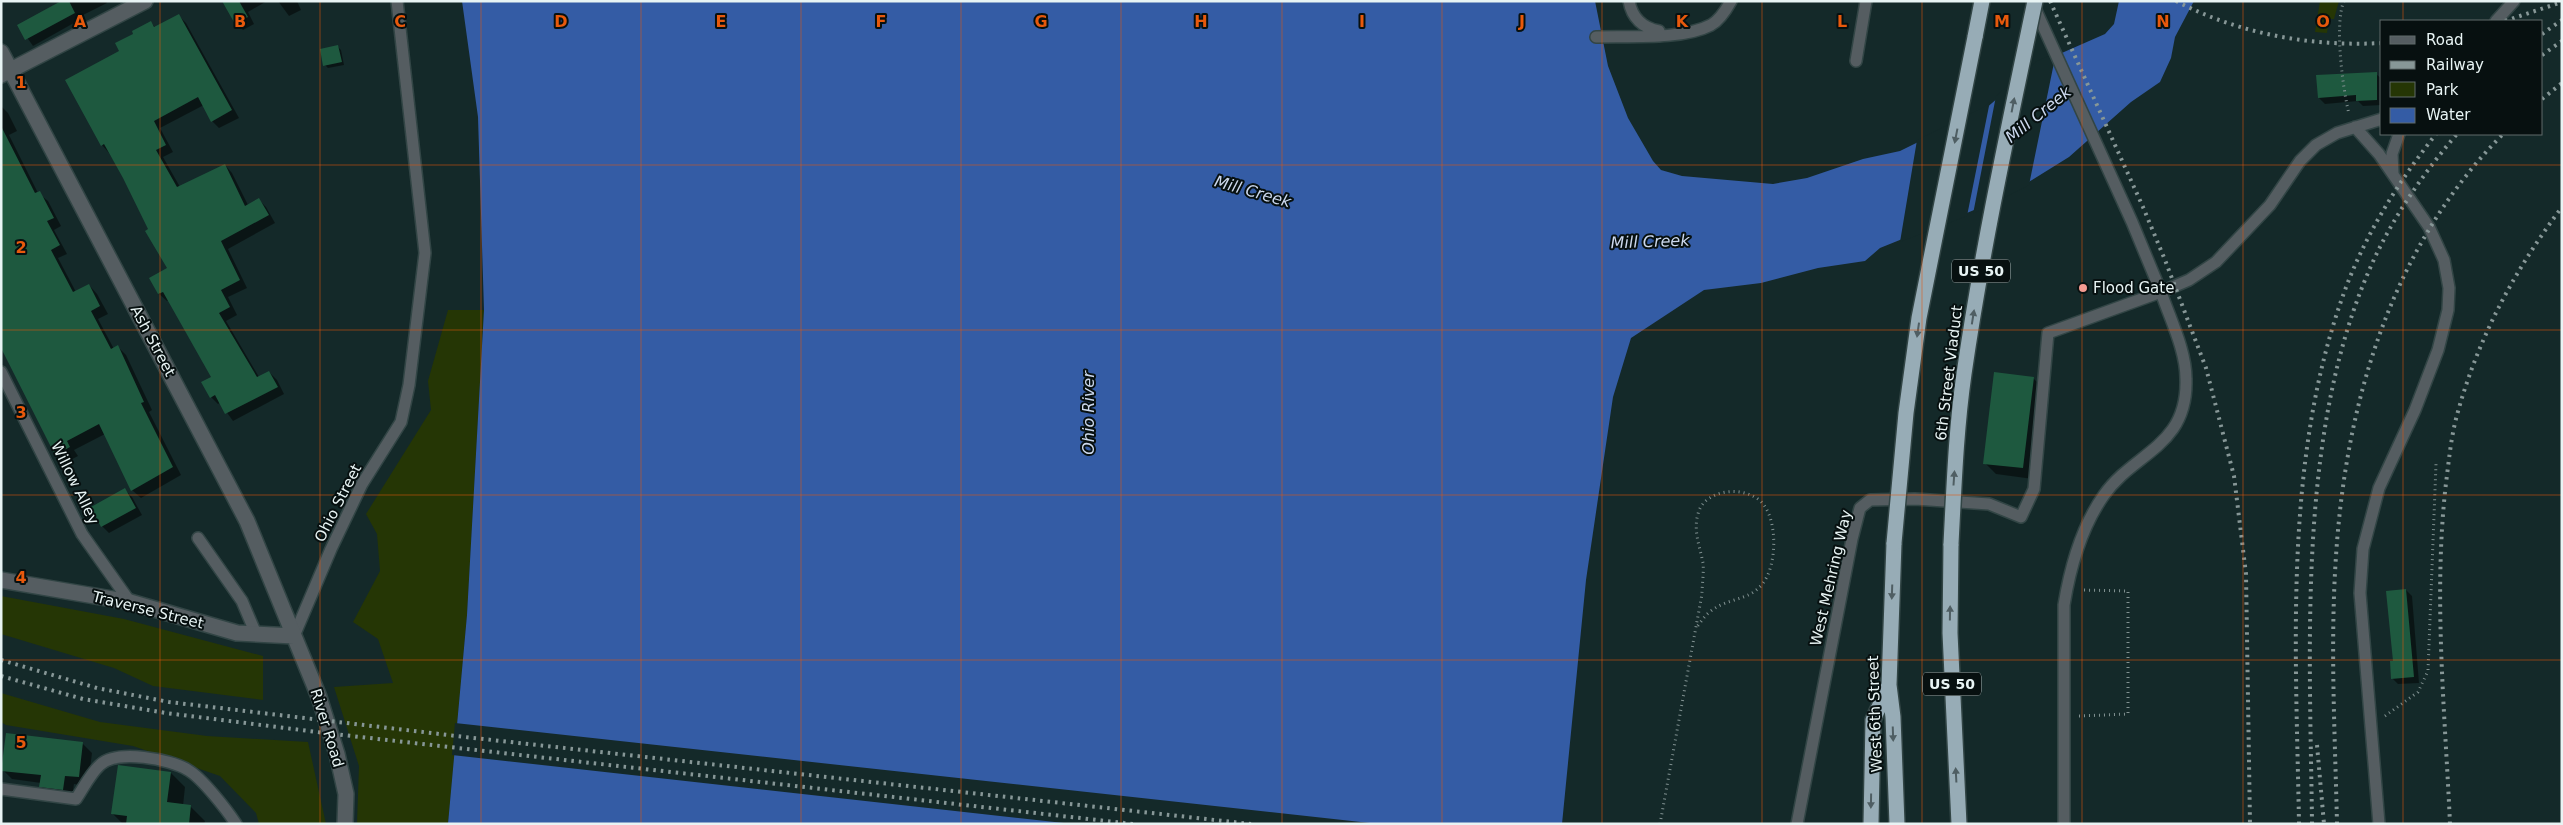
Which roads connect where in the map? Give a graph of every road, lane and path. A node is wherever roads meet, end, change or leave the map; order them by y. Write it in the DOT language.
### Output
graph roads {
  1 [pos="145,1"];
  2 [pos="397,1"];
  3 [pos="1629,1"];
  4 [pos="1731,1"];
  5 [pos="1866,1"];
  6 [pos="1982,1"];
  7 [pos="2034,1"];
  8 [pos="2344,1"];
  9 [pos="2514,1"];
  10 [pos="2497,20"];
  11 [pos="1671,34"];
  12 [pos="1596,37"];
  13 [pos="1,52"];
  14 [pos="1856,61"];
  15 [pos="6,73"];
  16 [pos="2380,120"];
  17 [pos="2355,128"];
  18 [pos="2399,135"];
  19 [pos="2394,176"];
  20 [pos="2161,292"];
  21 [pos="1,372"];
  22 [pos="2436,464"];
  23 [pos="198,538"];
  24 [pos="1,580"];
  25 [pos="2066,590"];
  26 [pos="130,602"];
  27 [pos="1696,628"];
  28 [pos="256,634"];
  29 [pos="294,636"];
  30 [pos="1889,685"];
  31 [pos="2064,717"];
  32 [pos="2371,724"];
  33 [pos="1,789"];
  34 [pos="236,824"];
  35 [pos="345,824"];
  36 [pos="1660,824"];
  37 [pos="1797,824"];
  38 [pos="1871,824"];
  39 [pos="1897,824"];
  40 [pos="1959,824"];
  41 [pos="2064,824"];
  42 [pos="2379,824"];
  1 -- 15 [label="street"];
  2 -- 29 [label="lane, Ohio Street"];
  3 -- 11 [label="lane"];
  4 -- 11 [label="lane"];
  5 -- 14 [label="lane"];
  6 -- 30 [label="highway, West 6th Street / US 50, one-way, bridge"];
  7 -- 20 [label="lane"];
  40 -- 7 [label="highway, 6th Street Viaduct / US 50, one-way, bridge"];
  8 -- 17 [label="path"];
  9 -- 10 [label="lane"];
  11 -- 12 [label="lane"];
  13 -- 15 [label="street, Ash Street"];
  15 -- 29 [label="street, Ash Street"];
  16 -- 17 [label="lane"];
  17 -- 19 [label="lane"];
  17 -- 20 [label="lane"];
  18 -- 19 [label="lane"];
  19 -- 32 [label="lane"];
  20 -- 25 [label="lane"];
  20 -- 37 [label="lane, West Mehring Way"];
  21 -- 26 [label="lane, Willow Alley"];
  22 -- 32 [label="path"];
  23 -- 28 [label="lane"];
  24 -- 26 [label="street, Traverse Street"];
  25 -- 31 [label="lane"];
  25 -- 31 [label="path"];
  26 -- 28 [label="street, Traverse Street"];
  27 -- 27 [label="path"];
  27 -- 36 [label="path"];
  28 -- 29 [label="street, Traverse Street"];
  29 -- 35 [label="street, River Road"];
  30 -- 38 [label="highway, one-way"];
  30 -- 39 [label="highway, West 6th Street / US 50, one-way"];
  31 -- 41 [label="lane"];
  32 -- 42 [label="lane"];
  33 -- 34 [label="lane"];
}
